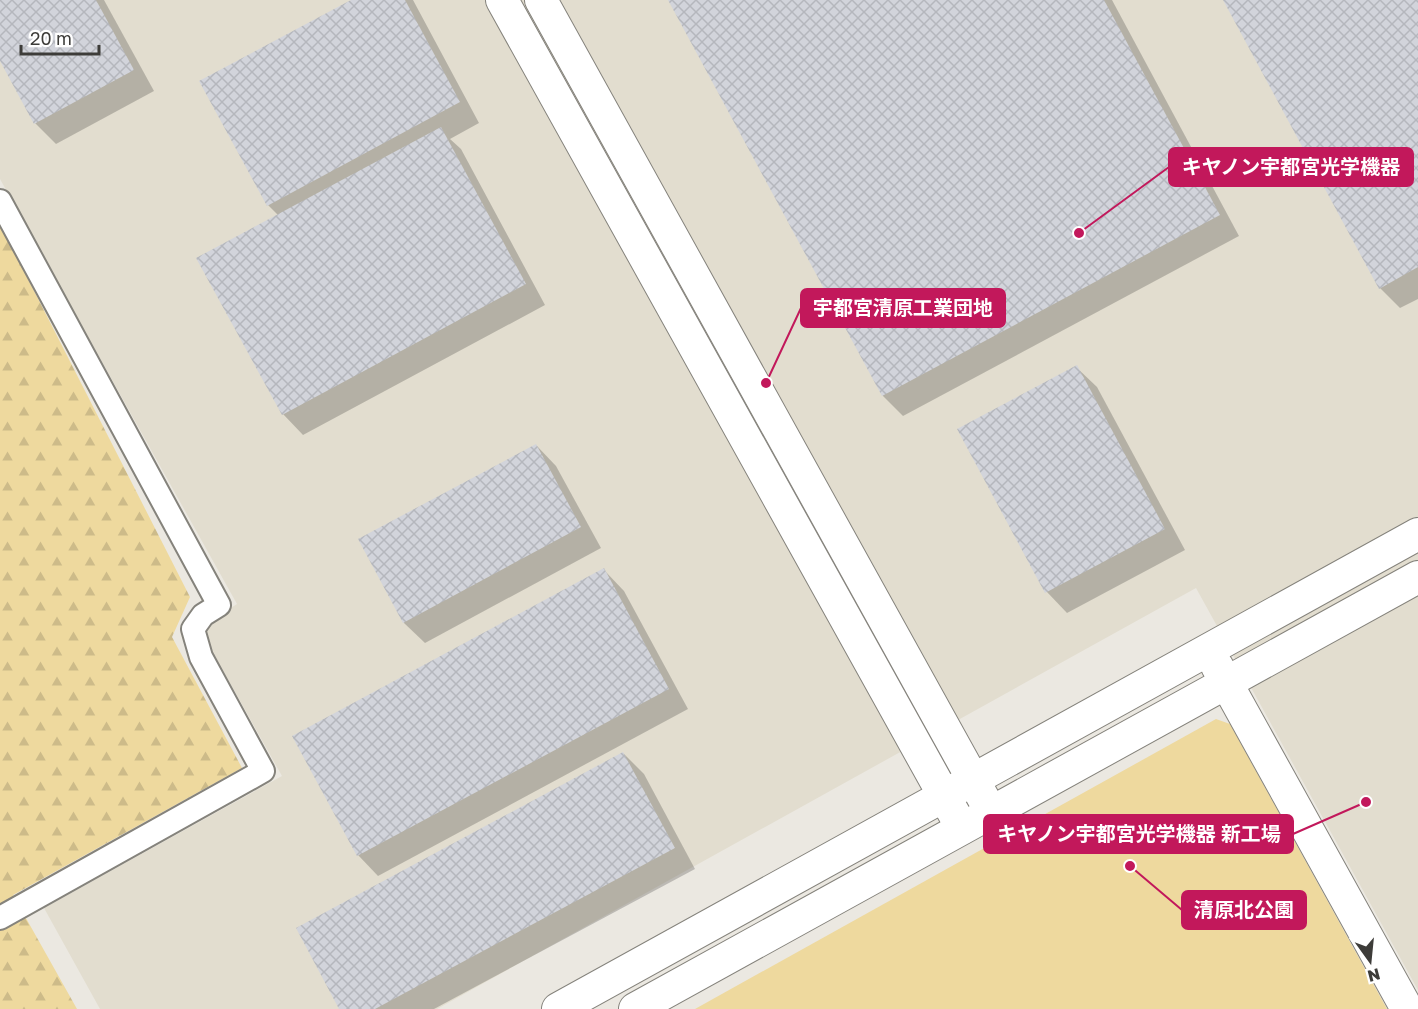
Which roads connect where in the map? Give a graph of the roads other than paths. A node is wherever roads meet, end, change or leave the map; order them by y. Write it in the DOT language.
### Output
graph roads {
  1 [pos="502,0"];
  2 [pos="541,0"];
  3 [pos="0,201"];
  4 [pos="1418,534"];
  5 [pos="1418,577"];
  6 [pos="1208,651"];
  7 [pos="1226,683"];
  8 [pos="974,782"];
  9 [pos="944,797"];
  10 [pos="991,813"];
  11 [pos="962,828"];
  12 [pos="0,918"];
  13 [pos="558,1009"];
  14 [pos="635,1009"];
  15 [pos="1407,1009"];
  1 -- 9 [label="street"];
  2 -- 8 [label="street"];
  3 -- 12 [label="street"];
  4 -- 6 [label="street"];
  5 -- 7 [label="street"];
  6 -- 7 [label="street"];
  6 -- 8 [label="street"];
  7 -- 10 [label="street"];
  7 -- 15 [label="street"];
  8 -- 9 [label="street"];
  8 -- 10 [label="street"];
  9 -- 11 [label="street"];
  9 -- 13 [label="street"];
  10 -- 11 [label="street"];
  11 -- 14 [label="street"];
}
